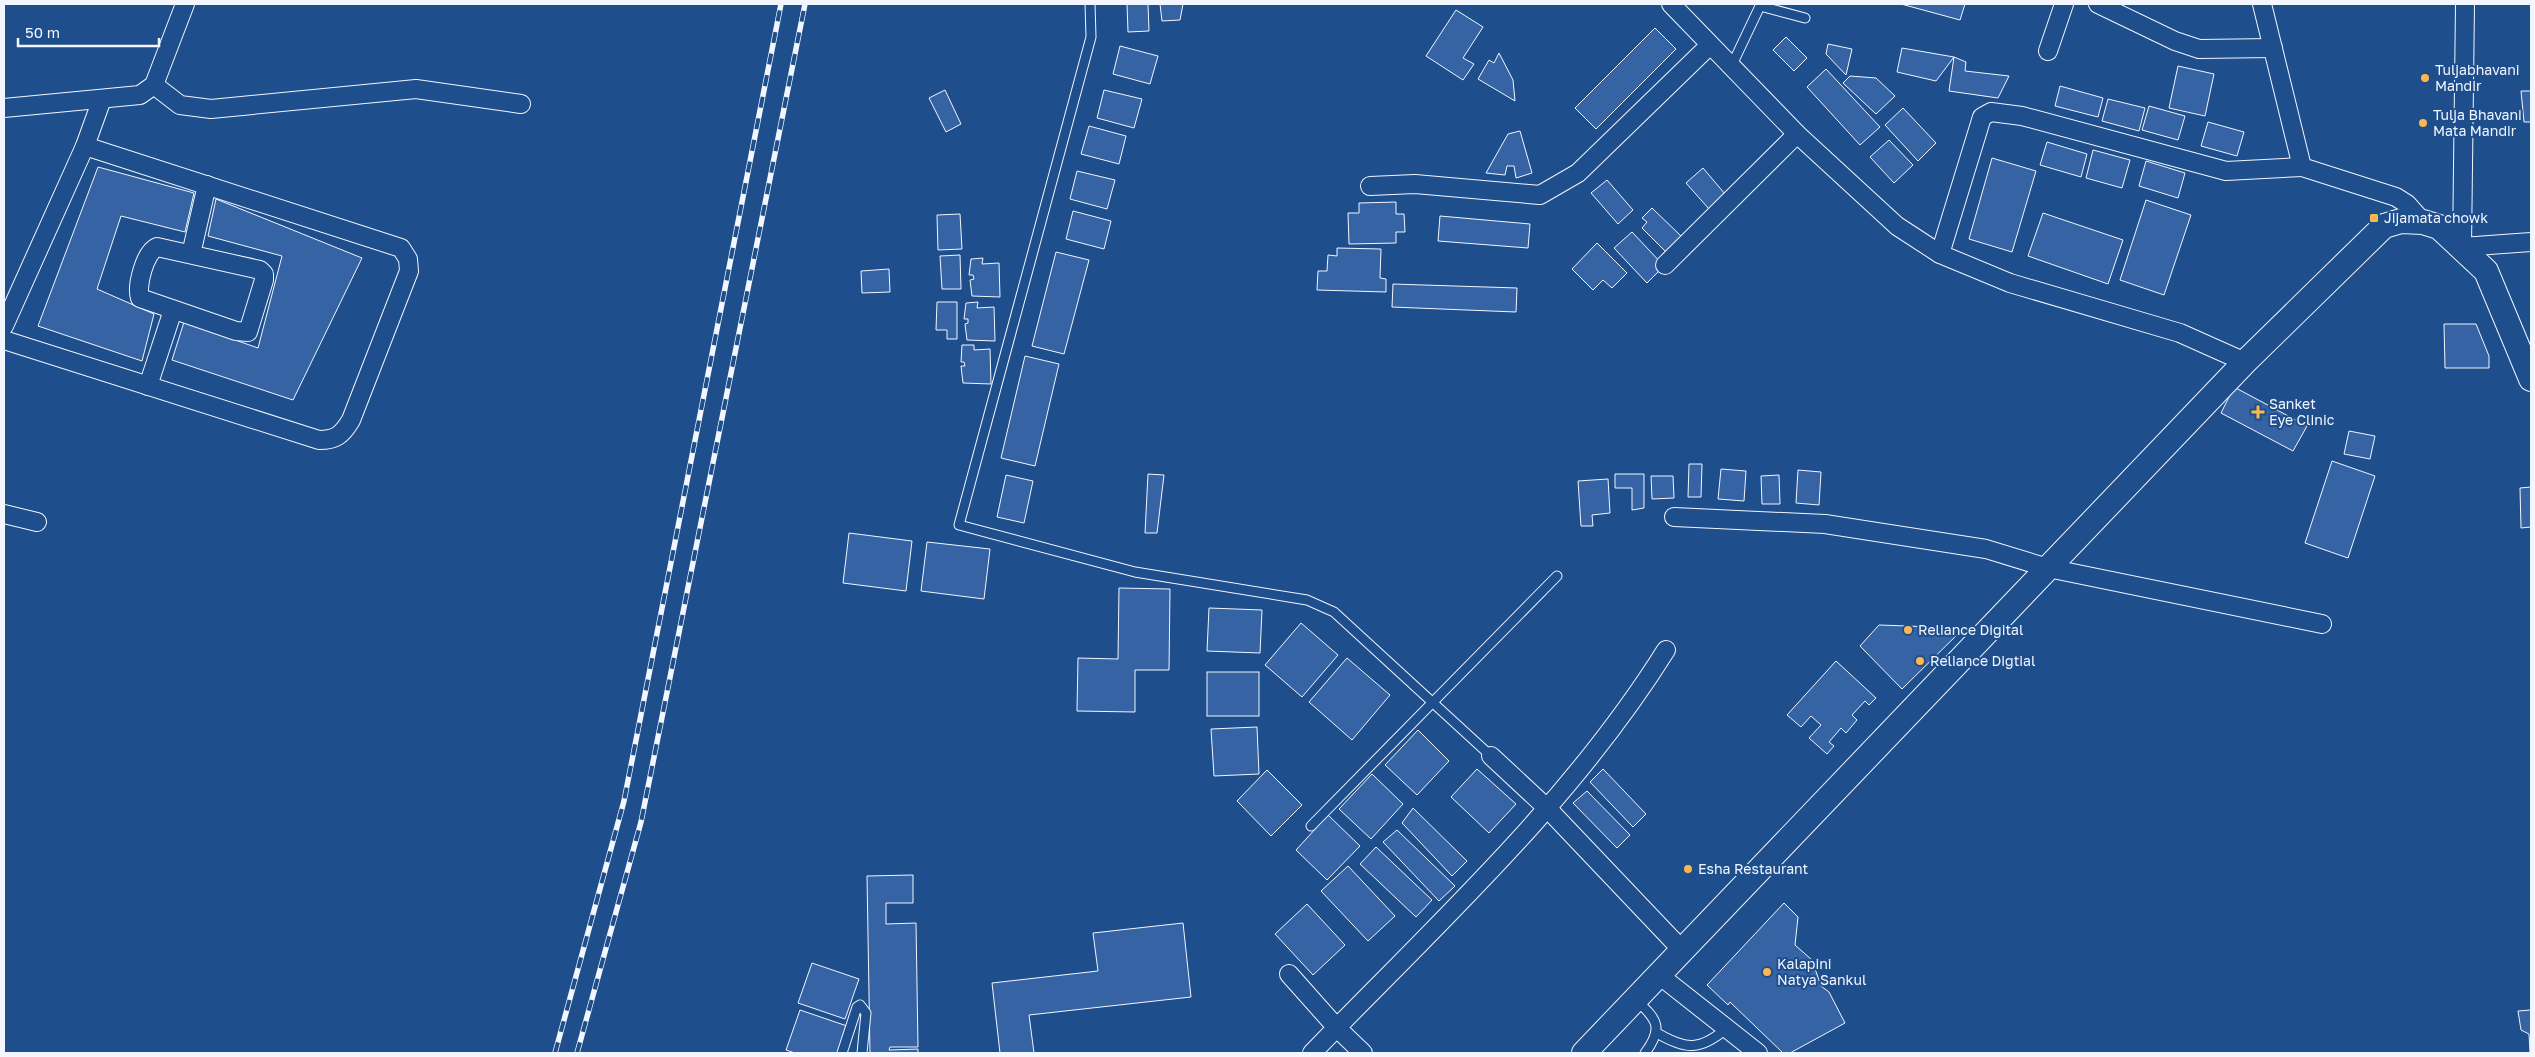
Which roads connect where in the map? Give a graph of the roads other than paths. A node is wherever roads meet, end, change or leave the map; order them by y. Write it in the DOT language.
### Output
graph roads {
  1 [pos="185,4"];
  2 [pos="1090,4"];
  3 [pos="1671,4"];
  4 [pos="2064,4"];
  5 [pos="2098,4"];
  6 [pos="2262,4"];
  7 [pos="2465,4"];
  8 [pos="1805,18"];
  9 [pos="1710,45"];
  10 [pos="2273,48"];
  11 [pos="2048,50"];
  12 [pos="1731,67"];
  13 [pos="154,85"];
  14 [pos="102,98"];
  15 [pos="520,104"];
  16 [pos="4,108"];
  17 [pos="1797,134"];
  18 [pos="85,146"];
  19 [pos="2302,167"];
  20 [pos="206,185"];
  21 [pos="1370,186"];
  22 [pos="2423,222"];
  23 [pos="2531,242"];
  24 [pos="2462,247"];
  25 [pos="192,254"];
  26 [pos="1940,254"];
  27 [pos="1665,265"];
  28 [pos="174,310"];
  29 [pos="4,326"];
  30 [pos="4,340"];
  31 [pos="2245,362"];
  32 [pos="2531,379"];
  33 [pos="148,386"];
  34 [pos="4,514"];
  35 [pos="1674,517"];
  36 [pos="37,522"];
  37 [pos="2048,568"];
  38 [pos="1557,576"];
  39 [pos="2322,624"];
  40 [pos="1666,650"];
  41 [pos="1432,703"];
  42 [pos="1491,756"];
  43 [pos="1548,809"];
  44 [pos="1311,826"];
  45 [pos="1682,950"];
  46 [pos="1289,974"];
  47 [pos="1659,975"];
  48 [pos="1636,1000"];
  49 [pos="1337,1028"];
  50 [pos="1727,1028"];
  51 [pos="1657,1033"];
  52 [pos="1588,1052"];
  53 [pos="842,1053"];
  54 [pos="862,1053"];
  55 [pos="1312,1053"];
  56 [pos="1363,1053"];
  57 [pos="1645,1053"];
  58 [pos="1758,1053"];
  1 -- 13 [label="street"];
  2 -- 41 [label="lane"];
  3 -- 9 [label="street"];
  4 -- 11 [label="street"];
  5 -- 10 [label="street"];
  6 -- 10 [label="street"];
  7 -- 24 [label="street"];
  8 -- 12 [label="lane"];
  9 -- 12 [label="street"];
  9 -- 21 [label="street"];
  10 -- 19 [label="street"];
  12 -- 17 [label="street"];
  13 -- 14 [label="street"];
  13 -- 15 [label="street"];
  14 -- 16 [label="street"];
  14 -- 18 [label="street"];
  17 -- 26 [label="street"];
  17 -- 27 [label="street"];
  18 -- 20 [label="street"];
  18 -- 29 [label="street"];
  19 -- 22 [label="street"];
  19 -- 26 [label="street"];
  20 -- 25 [label="street"];
  20 -- 33 [label="street"];
  22 -- 24 [label="main road"];
  22 -- 31 [label="main road"];
  23 -- 24 [label="street"];
  24 -- 32 [label="main road"];
  25 -- 28 [label="street"];
  25 -- 28 [label="street"];
  26 -- 31 [label="street"];
  28 -- 33 [label="street"];
  30 -- 33 [label="street"];
  31 -- 37 [label="main road"];
  34 -- 36 [label="street"];
  35 -- 37 [label="street"];
  37 -- 39 [label="street"];
  37 -- 45 [label="main road"];
  38 -- 41 [label="lane"];
  40 -- 43 [label="street"];
  41 -- 42 [label="lane"];
  41 -- 44 [label="lane"];
  42 -- 43 [label="street"];
  43 -- 45 [label="street"];
  43 -- 49 [label="street"];
  45 -- 47 [label="main road"];
  46 -- 49 [label="street"];
  47 -- 48 [label="main road"];
  47 -- 50 [label="street"];
  48 -- 51 [label="lane"];
  48 -- 52 [label="main road"];
  49 -- 55 [label="street"];
  49 -- 56 [label="street"];
  50 -- 51 [label="lane"];
  50 -- 58 [label="street"];
  51 -- 57 [label="lane"];
  53 -- 54 [label="lane"];
}
